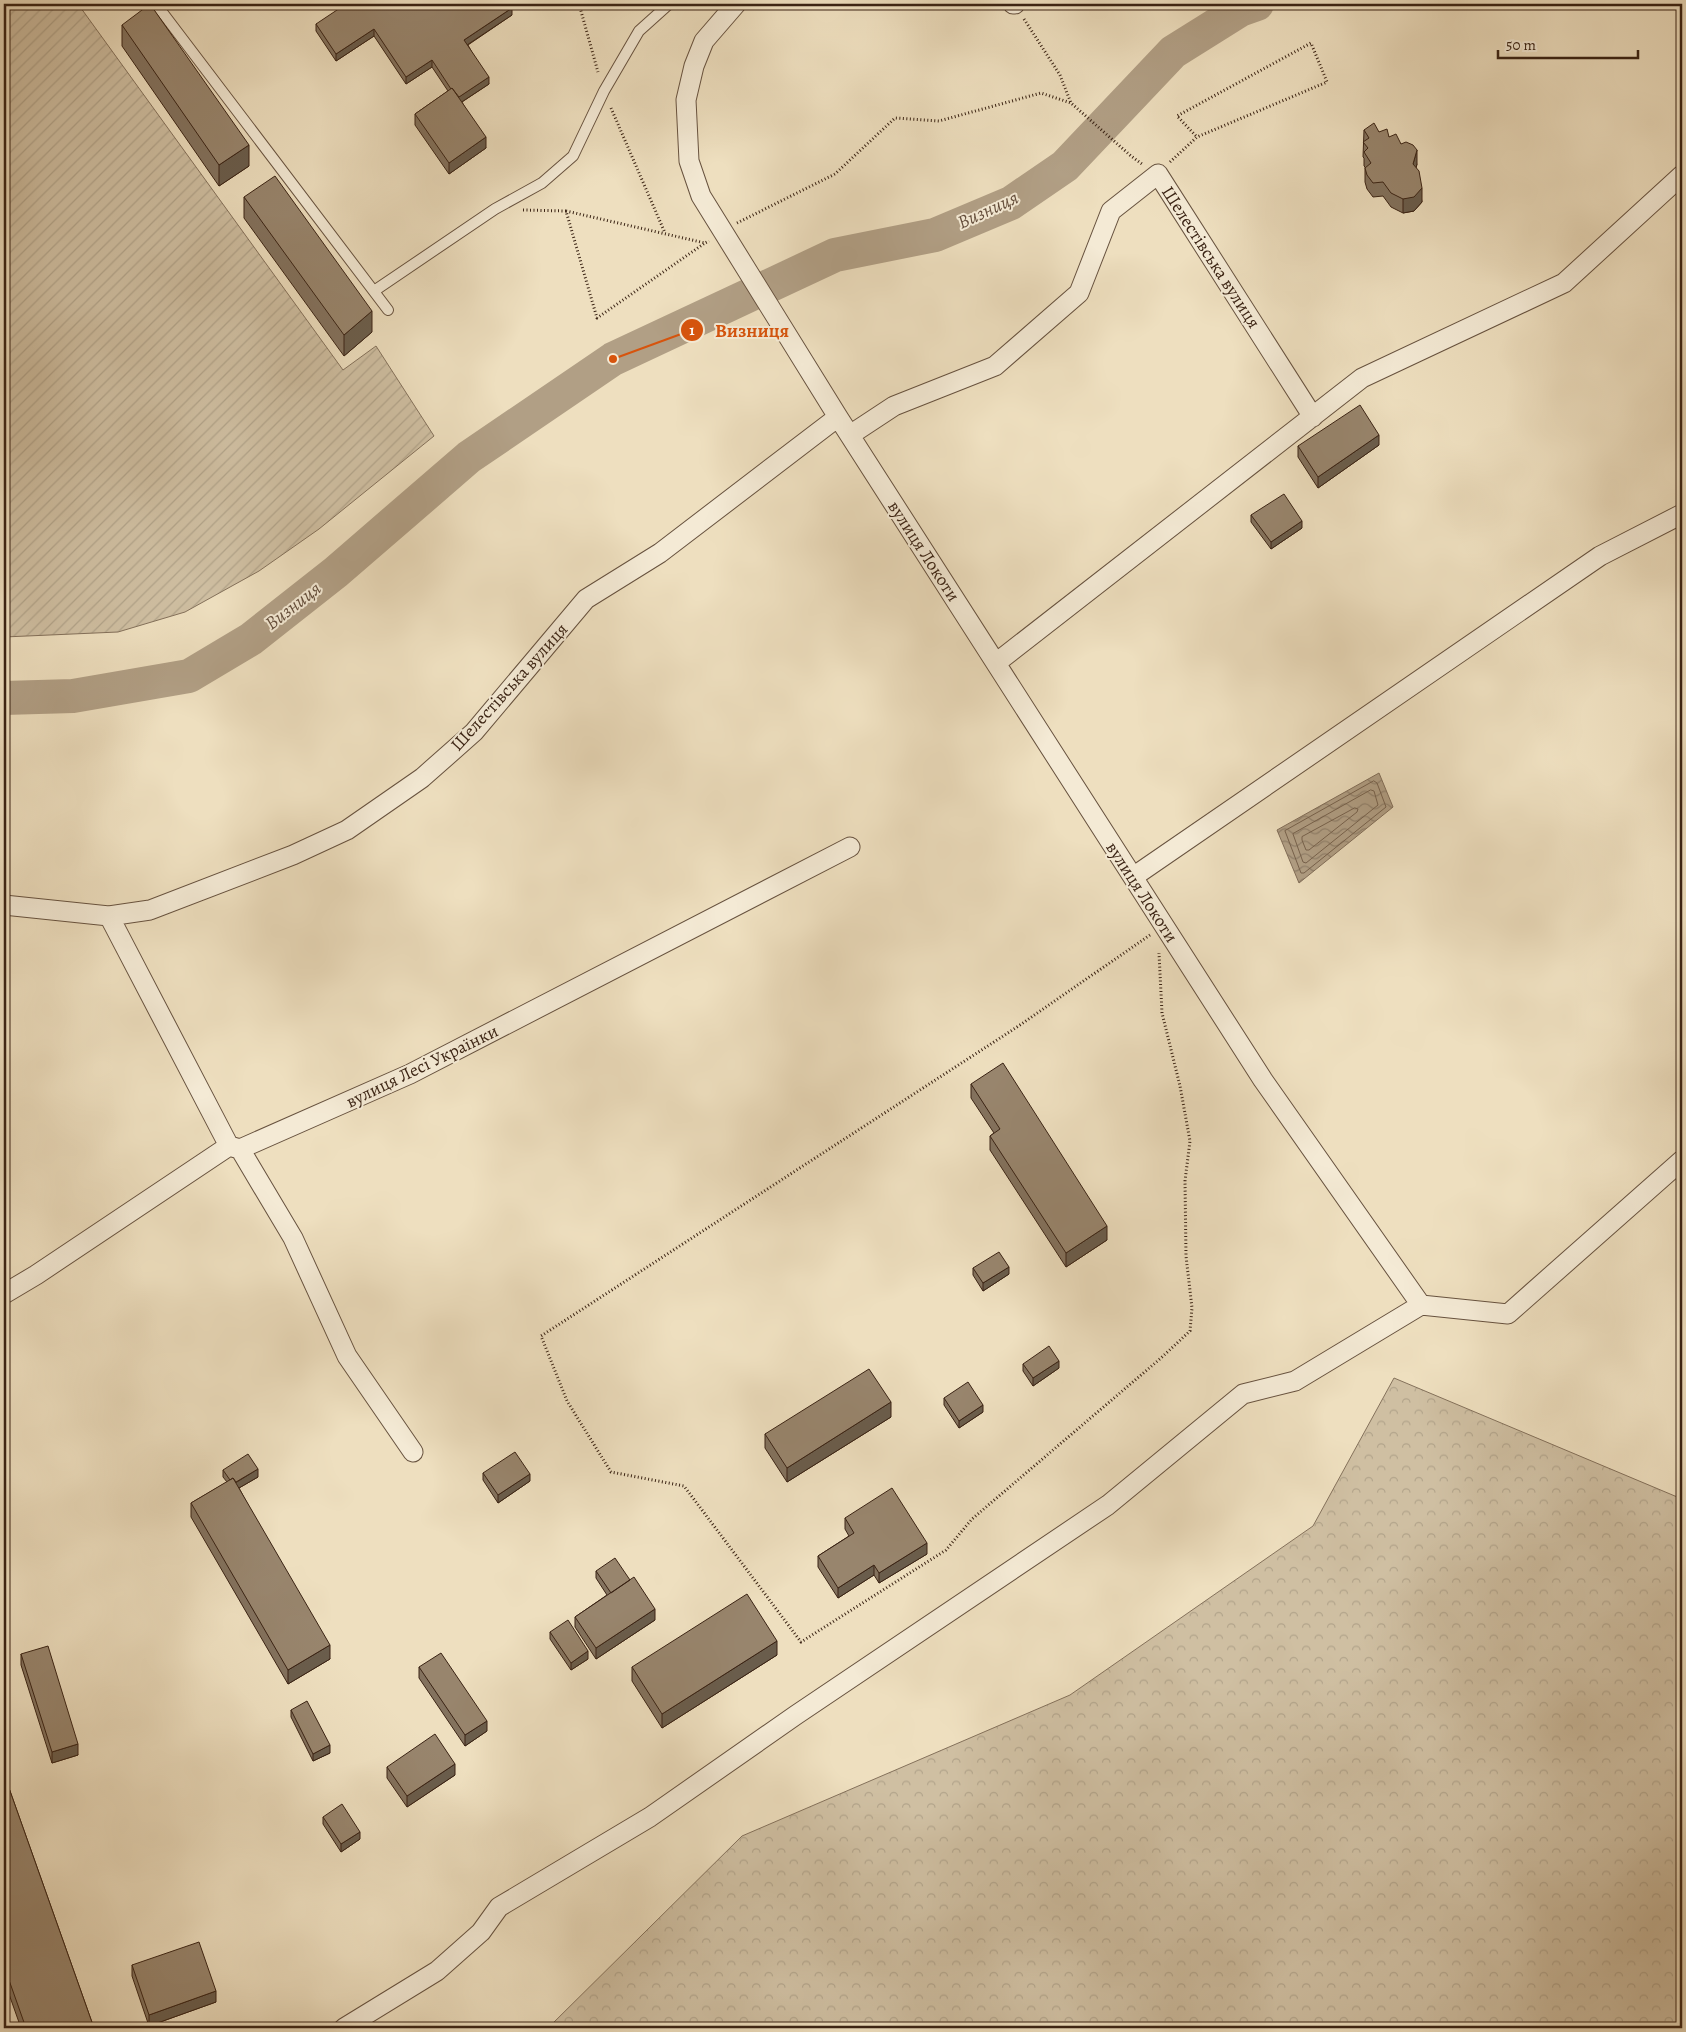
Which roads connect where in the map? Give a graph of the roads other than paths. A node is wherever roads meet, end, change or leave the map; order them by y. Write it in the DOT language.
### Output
graph roads {
  1 [pos="156,4"];
  2 [pos="669,4"];
  3 [pos="736,4"];
  4 [pos="1682,175"];
  5 [pos="374,291"];
  6 [pos="388,310"];
  7 [pos="838,417"];
  8 [pos="1314,417"];
  9 [pos="850,435"];
  10 [pos="1682,514"];
  11 [pos="996,663"];
  12 [pos="850,847"];
  13 [pos="1133,877"];
  14 [pos="4,905"];
  15 [pos="109,916"];
  16 [pos="234,1148"];
  17 [pos="1682,1160"];
  18 [pos="4,1294"];
  19 [pos="1421,1305"];
  20 [pos="413,1452"];
  21 [pos="344,2028"];
  1 -- 5 [label="lane"];
  2 -- 5 [label="lane"];
  3 -- 7 [label="street, вулиця Локоти"];
  4 -- 8 [label="street"];
  5 -- 6 [label="lane"];
  7 -- 9 [label="street, вулиця Локоти"];
  7 -- 15 [label="street, Шелестівська вулиця"];
  8 -- 9 [label="street, Шелестівська вулиця"];
  8 -- 11 [label="street"];
  9 -- 11 [label="street, вулиця Локоти"];
  10 -- 13 [label="street"];
  11 -- 13 [label="street, вулиця Локоти"];
  12 -- 16 [label="street, вулиця Лесі Українки"];
  13 -- 19 [label="street, вулиця Локоти"];
  14 -- 15 [label="street, Шелестівська вулиця"];
  15 -- 16 [label="street"];
  16 -- 18 [label="street, вулиця Лесі Українки"];
  16 -- 20 [label="street"];
  17 -- 19 [label="street"];
  19 -- 21 [label="street"];
}
